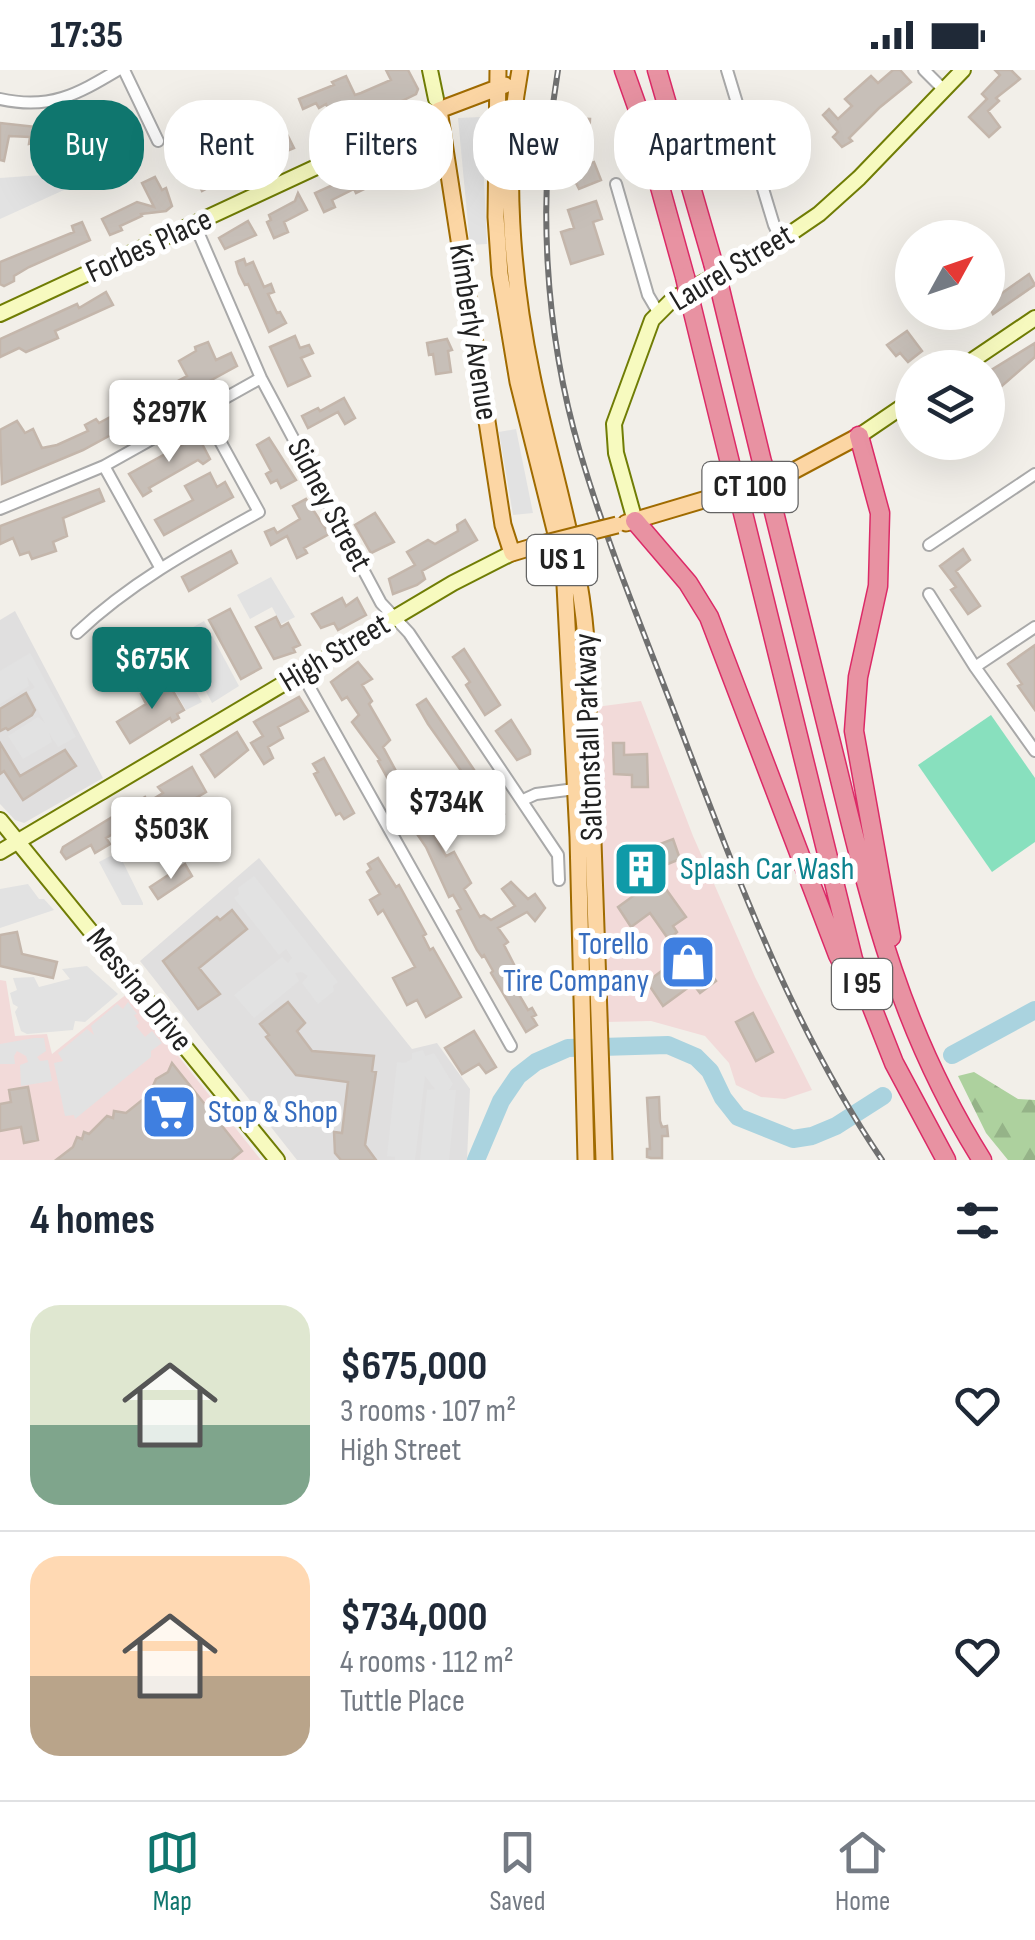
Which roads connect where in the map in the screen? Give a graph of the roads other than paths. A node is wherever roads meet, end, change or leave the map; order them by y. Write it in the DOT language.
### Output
graph roads {
  1 [pos="121,70"];
  2 [pos="430,70"];
  3 [pos="624,70"];
  4 [pos="657,70"];
  5 [pos="727,70"];
  6 [pos="924,70"];
  7 [pos="963,70"];
  8 [pos="519,76"];
  9 [pos="498,78"];
  10 [pos="944,90"];
  11 [pos="0,98"];
  12 [pos="436,100"];
  13 [pos="446,100"];
  14 [pos="158,142"];
  15 [pos="309,168"];
  16 [pos="450,190"];
  17 [pos="618,190"];
  18 [pos="194,225"];
  19 [pos="781,240"];
  20 [pos="658,312"];
  21 [pos="0,314"];
  22 [pos="1035,318"];
  23 [pos="988,350"];
  24 [pos="261,378"];
  25 [pos="895,411"];
  26 [pos="204,412"];
  27 [pos="858,436"];
  28 [pos="104,466"];
  29 [pos="1035,474"];
  30 [pos="0,509"];
  31 [pos="626,523"];
  32 [pos="928,545"];
  33 [pos="512,553"];
  34 [pos="160,567"];
  35 [pos="929,594"];
  36 [pos="394,618"];
  37 [pos="1035,626"];
  38 [pos="78,632"];
  39 [pos="975,667"];
  40 [pos="302,674"];
  41 [pos="1035,750"];
  42 [pos="574,789"];
  43 [pos="523,800"];
  44 [pos="0,820"];
  45 [pos="18,841"];
  46 [pos="0,852"];
  47 [pos="559,880"];
  48 [pos="917,1040"];
  49 [pos="511,1046"];
  50 [pos="592,1048"];
  51 [pos="894,1063"];
  52 [pos="277,1160"];
  53 [pos="586,1160"];
  54 [pos="604,1160"];
  55 [pos="946,1160"];
  56 [pos="982,1160"];
  1 -- 11 [label="street"];
  1 -- 14 [label="street"];
  2 -- 12 [label="main road, Kimberly Avenue"];
  3 -- 51 [label="highway, I 95, bridge"];
  4 -- 48 [label="highway, I 95, bridge"];
  5 -- 19 [label="street"];
  6 -- 10 [label="street"];
  7 -- 10 [label="main road, Laurel Street"];
  8 -- 9 [label="main road, Forbes Place"];
  8 -- 50 [label="main road, Saltonstall Parkway / US 1"];
  9 -- 13 [label="main road, Forbes Place"];
  9 -- 42 [label="main road, Saltonstall Parkway / US 1"];
  10 -- 19 [label="main road, Laurel Street"];
  15 -- 18 [label="main road, Forbes Place"];
  16 -- 33 [label="main road, Kimberly Avenue"];
  17 -- 20 [label="street"];
  18 -- 21 [label="main road, Forbes Place"];
  18 -- 24 [label="street, Sidney Street"];
  19 -- 20 [label="main road, Laurel Street"];
  20 -- 31 [label="main road, Laurel Street"];
  22 -- 23 [label="main road"];
  24 -- 26 [label="street"];
  24 -- 36 [label="street, Sidney Street"];
  25 -- 27 [label="main road, CT 100"];
  26 -- 28 [label="street"];
  26 -- 34 [label="street"];
  27 -- 31 [label="main road, CT 100"];
  27 -- 48 [label="highway"];
  28 -- 30 [label="street"];
  28 -- 34 [label="street"];
  29 -- 32 [label="street"];
  31 -- 33 [label="main road, High Street / CT 100, bridge"];
  31 -- 51 [label="highway"];
  33 -- 36 [label="main road, High Street / CT 100"];
  34 -- 38 [label="street"];
  35 -- 39 [label="street"];
  36 -- 40 [label="main road, High Street / CT 100"];
  36 -- 43 [label="street, Sidney Street"];
  37 -- 39 [label="street"];
  39 -- 41 [label="street"];
  40 -- 45 [label="main road, High Street / CT 100"];
  40 -- 49 [label="street"];
  42 -- 43 [label="street"];
  42 -- 50 [label="main road, Saltonstall Parkway / US 1"];
  43 -- 47 [label="street, Sidney Street"];
  44 -- 45 [label="main road, Messina Drive"];
  45 -- 46 [label="main road, High Street / CT 100"];
  45 -- 52 [label="main road, Messina Drive"];
  48 -- 56 [label="highway, I 95"];
  50 -- 53 [label="main road, Saltonstall Parkway / US 1"];
  50 -- 54 [label="main road, Saltonstall Parkway / US 1"];
  51 -- 55 [label="highway, I 95"];
}
